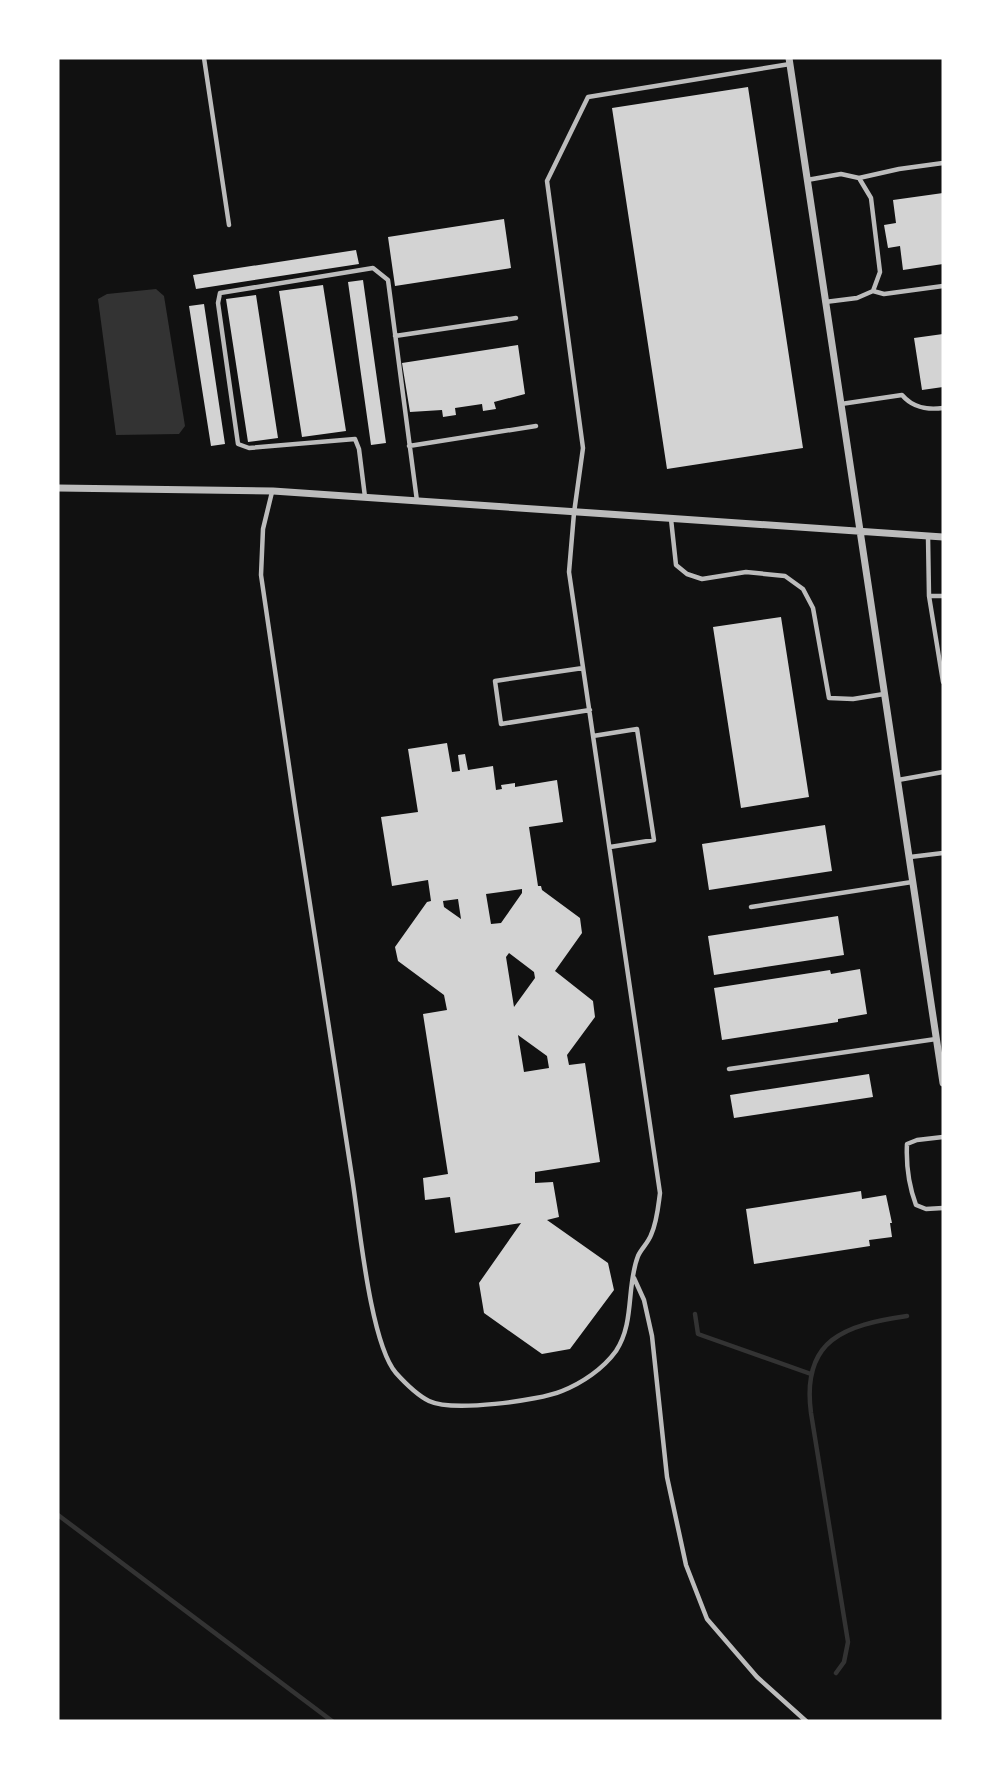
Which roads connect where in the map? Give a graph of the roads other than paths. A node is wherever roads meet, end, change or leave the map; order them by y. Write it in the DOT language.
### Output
graph roads {
  1 [pos="204,58"];
  2 [pos="790,61"];
  3 [pos="943,163"];
  4 [pos="859,178"];
  5 [pos="807,180"];
  6 [pos="229,225"];
  7 [pos="943,286"];
  8 [pos="873,291"];
  9 [pos="824,302"];
  10 [pos="516,318"];
  11 [pos="395,336"];
  12 [pos="840,404"];
  13 [pos="943,408"];
  14 [pos="536,426"];
  15 [pos="409,446"];
  16 [pos="58,488"];
  17 [pos="273,491"];
  18 [pos="365,498"];
  19 [pos="417,501"];
  20 [pos="573,513"];
  21 [pos="671,519"];
  22 [pos="859,532"];
  23 [pos="928,536"];
  24 [pos="943,537"];
  25 [pos="929,596"];
  26 [pos="943,596"];
  27 [pos="583,668"];
  28 [pos="943,682"];
  29 [pos="884,694"];
  30 [pos="590,710"];
  31 [pos="593,736"];
  32 [pos="943,772"];
  33 [pos="898,780"];
  34 [pos="610,847"];
  35 [pos="943,853"];
  36 [pos="910,857"];
  37 [pos="913,882"];
  38 [pos="751,907"];
  39 [pos="937,1039"];
  40 [pos="729,1069"];
  41 [pos="943,1078"];
  42 [pos="943,1137"];
  43 [pos="943,1208"];
  44 [pos="634,1278"];
  45 [pos="806,1721"];
  1 -- 6 [label="lane"];
  2 -- 5 [label="street"];
  2 -- 20 [label="lane"];
  3 -- 4 [label="lane"];
  4 -- 5 [label="lane"];
  4 -- 8 [label="lane"];
  5 -- 9 [label="street"];
  7 -- 8 [label="lane"];
  8 -- 9 [label="lane"];
  9 -- 12 [label="street"];
  10 -- 11 [label="lane"];
  11 -- 15 [label="lane"];
  11 -- 18 [label="lane"];
  12 -- 13 [label="lane"];
  12 -- 22 [label="street"];
  14 -- 15 [label="lane"];
  15 -- 19 [label="lane"];
  16 -- 17 [label="street"];
  17 -- 18 [label="street"];
  17 -- 44 [label="lane"];
  18 -- 19 [label="street"];
  19 -- 20 [label="street"];
  20 -- 21 [label="street"];
  20 -- 27 [label="lane"];
  21 -- 22 [label="street"];
  21 -- 29 [label="lane"];
  22 -- 23 [label="street"];
  22 -- 29 [label="street"];
  23 -- 24 [label="street"];
  23 -- 25 [label="lane"];
  25 -- 26 [label="lane"];
  25 -- 28 [label="lane"];
  27 -- 30 [label="lane"];
  27 -- 30 [label="lane"];
  29 -- 33 [label="street"];
  30 -- 31 [label="lane"];
  31 -- 34 [label="lane"];
  31 -- 34 [label="lane"];
  32 -- 33 [label="lane"];
  33 -- 36 [label="street"];
  34 -- 44 [label="lane"];
  35 -- 36 [label="lane"];
  36 -- 37 [label="street"];
  37 -- 38 [label="lane"];
  37 -- 39 [label="street"];
  39 -- 40 [label="lane"];
  39 -- 41 [label="street"];
  42 -- 43 [label="lane"];
  44 -- 45 [label="lane"];
}
